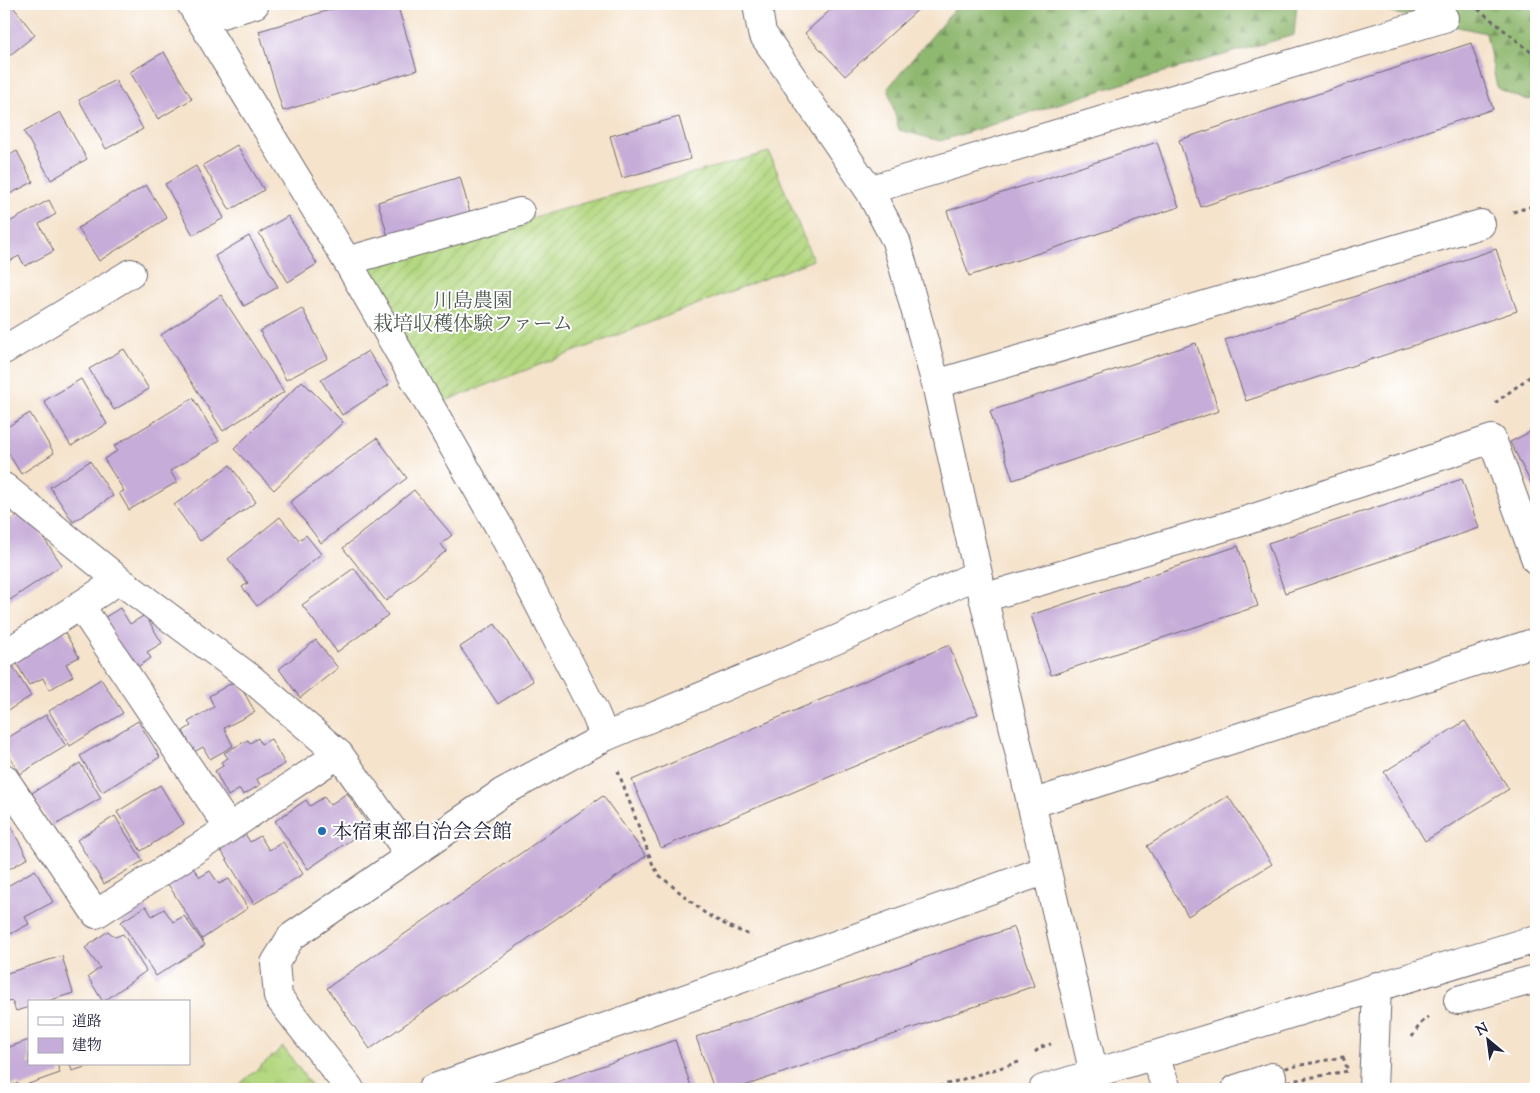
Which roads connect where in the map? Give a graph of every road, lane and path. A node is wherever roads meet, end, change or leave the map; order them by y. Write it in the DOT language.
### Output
graph roads {
  1 [pos="255,4"];
  2 [pos="757,4"];
  3 [pos="1476,6"];
  4 [pos="196,12"];
  5 [pos="1444,18"];
  6 [pos="1536,56"];
  7 [pos="869,190"];
  8 [pos="520,212"];
  9 [pos="1481,224"];
  10 [pos="347,261"];
  11 [pos="131,273"];
  12 [pos="4,350"];
  13 [pos="936,384"];
  14 [pos="10,502"];
  15 [pos="1536,560"];
  16 [pos="119,580"];
  17 [pos="980,586"];
  18 [pos="80,605"];
  19 [pos="1536,642"];
  20 [pos="4,655"];
  21 [pos="606,737"];
  22 [pos="339,754"];
  23 [pos="4,778"];
  24 [pos="1031,804"];
  25 [pos="230,828"];
  26 [pos="410,855"];
  27 [pos="1046,870"];
  28 [pos="755,937"];
  29 [pos="1536,939"];
  30 [pos="1536,979"];
  31 [pos="1377,986"];
  32 [pos="1458,1000"];
  33 [pos="1154,1056"];
  34 [pos="1094,1074"];
  35 [pos="1272,1077"];
  36 [pos="350,1089"];
  37 [pos="432,1089"];
  38 [pos="1044,1089"];
  39 [pos="1167,1089"];
  40 [pos="1236,1089"];
  41 [pos="1373,1089"];
  1 -- 4 [label="street"];
  2 -- 7 [label="street"];
  3 -- 6 [label="path"];
  4 -- 10 [label="street"];
  5 -- 7 [label="street"];
  7 -- 13 [label="street"];
  8 -- 10 [label="street"];
  9 -- 13 [label="street"];
  10 -- 21 [label="street"];
  11 -- 12 [label="street"];
  13 -- 17 [label="street"];
  14 -- 16 [label="street"];
  15 -- 17 [label="street"];
  16 -- 18 [label="street"];
  16 -- 22 [label="street"];
  17 -- 21 [label="street"];
  17 -- 24 [label="street"];
  18 -- 20 [label="street"];
  18 -- 25 [label="street"];
  19 -- 24 [label="street"];
  21 -- 26 [label="street"];
  21 -- 28 [label="path"];
  22 -- 25 [label="street"];
  22 -- 26 [label="street"];
  23 -- 25 [label="street"];
  24 -- 27 [label="street"];
  26 -- 36 [label="street"];
  27 -- 34 [label="street"];
  27 -- 37 [label="street"];
  29 -- 31 [label="street"];
  30 -- 32 [label="street"];
  31 -- 33 [label="street"];
  31 -- 41 [label="street"];
  33 -- 34 [label="street"];
  33 -- 39 [label="street"];
  34 -- 38 [label="street"];
  35 -- 40 [label="street"];
}
